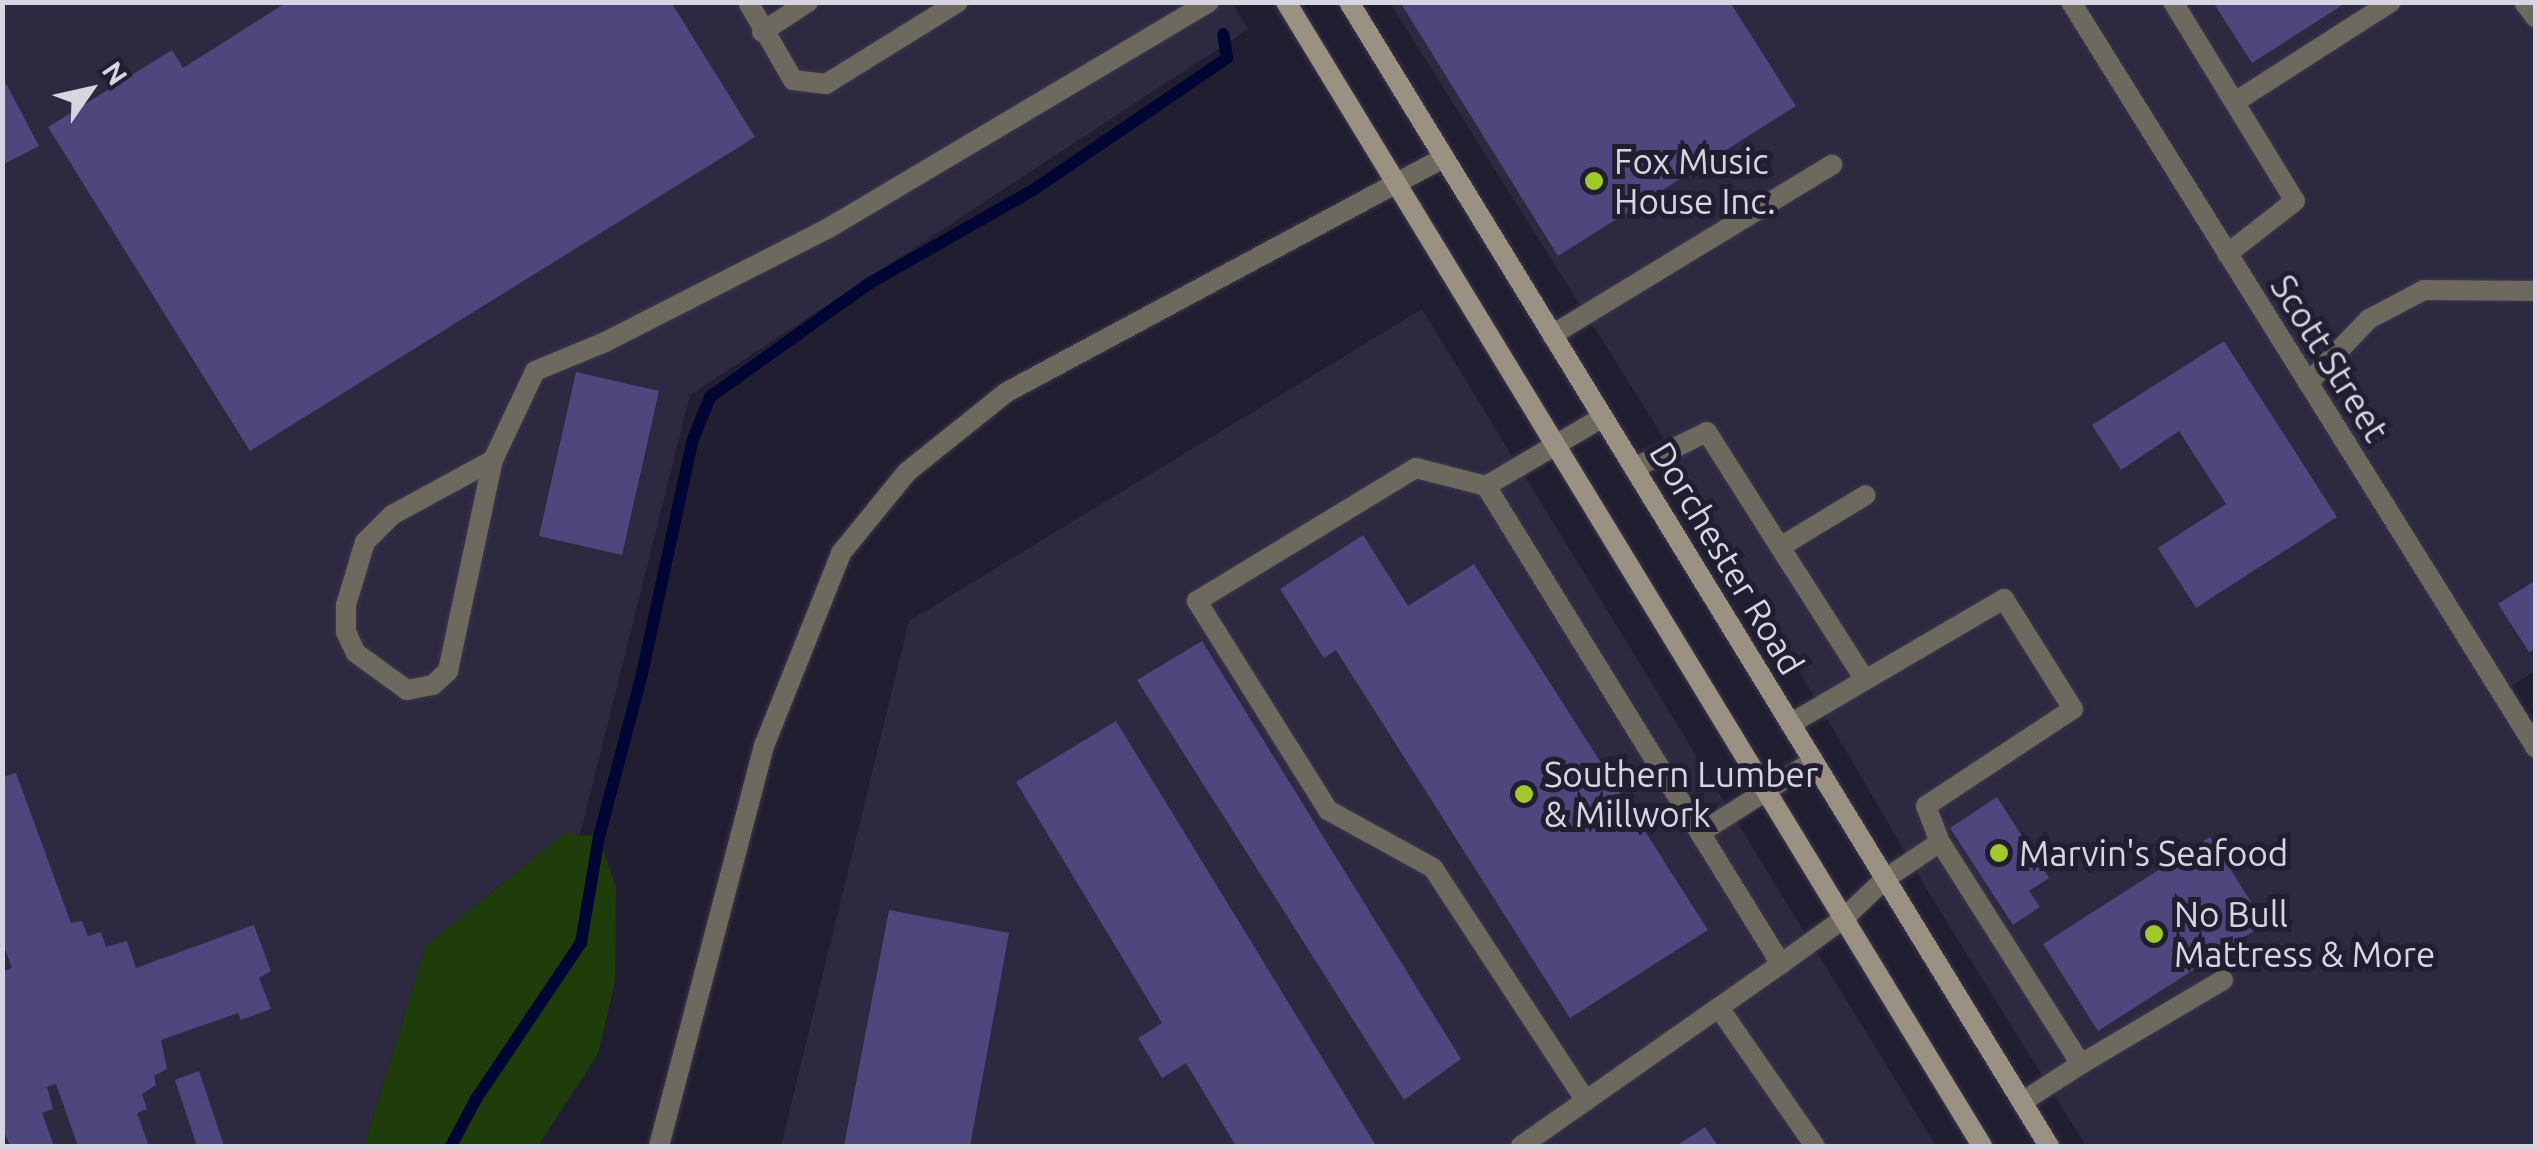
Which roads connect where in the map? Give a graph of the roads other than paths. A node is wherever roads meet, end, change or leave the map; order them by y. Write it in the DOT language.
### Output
graph roads {
  1 [pos="748,2"];
  2 [pos="808,2"];
  3 [pos="958,2"];
  4 [pos="1209,2"];
  5 [pos="1286,2"];
  6 [pos="1349,2"];
  7 [pos="2070,2"];
  8 [pos="2173,2"];
  9 [pos="2391,2"];
  10 [pos="2524,2"];
  11 [pos="2536,18"];
  12 [pos="762,32"];
  13 [pos="2234,102"];
  14 [pos="1444,158"];
  15 [pos="1832,165"];
  16 [pos="1396,183"];
  17 [pos="2227,254"];
  18 [pos="2536,291"];
  19 [pos="1552,335"];
  20 [pos="2308,383"];
  21 [pos="1603,418"];
  22 [pos="1555,444"];
  23 [pos="493,460"];
  24 [pos="1634,468"];
  25 [pos="1486,486"];
  26 [pos="1866,494"];
  27 [pos="1780,547"];
  28 [pos="1865,680"];
  29 [pos="1790,724"];
  30 [pos="2536,748"];
  31 [pos="1814,761"];
  32 [pos="1764,790"];
  33 [pos="1700,833"];
  34 [pos="1940,842"];
  35 [pos="1886,879"];
  36 [pos="1843,918"];
  37 [pos="1782,964"];
  38 [pos="2224,980"];
  39 [pos="1719,1008"];
  40 [pos="2082,1064"];
  41 [pos="1586,1101"];
  42 [pos="2022,1102"];
  43 [pos="659,1146"];
  44 [pos="1521,1146"];
  45 [pos="1814,1146"];
  46 [pos="1982,1146"];
  47 [pos="2049,1146"];
  1 -- 12 [label="street"];
  2 -- 12 [label="street"];
  3 -- 12 [label="street"];
  4 -- 23 [label="street"];
  5 -- 16 [label="main road"];
  6 -- 14 [label="main road, Dorchester Road"];
  7 -- 17 [label="street, Scott Street"];
  8 -- 13 [label="street"];
  9 -- 13 [label="street"];
  10 -- 11 [label="street"];
  13 -- 17 [label="street"];
  14 -- 16 [label="street"];
  14 -- 19 [label="main road, Dorchester Road"];
  15 -- 19 [label="street"];
  16 -- 22 [label="main road"];
  16 -- 43 [label="street"];
  17 -- 20 [label="street, Scott Street"];
  18 -- 20 [label="street"];
  19 -- 21 [label="main road, Dorchester Road"];
  20 -- 30 [label="street, Scott Street"];
  21 -- 22 [label="street"];
  21 -- 24 [label="main road, Dorchester Road"];
  22 -- 25 [label="street"];
  22 -- 32 [label="main road"];
  23 -- 23 [label="street"];
  24 -- 27 [label="street"];
  24 -- 29 [label="main road, Dorchester Road"];
  25 -- 33 [label="street"];
  25 -- 41 [label="street"];
  26 -- 27 [label="street"];
  27 -- 28 [label="street"];
  28 -- 29 [label="street"];
  28 -- 34 [label="street"];
  29 -- 31 [label="main road, Dorchester Road"];
  31 -- 32 [label="street"];
  31 -- 35 [label="main road, Dorchester Road"];
  32 -- 33 [label="street"];
  32 -- 36 [label="main road"];
  33 -- 37 [label="street"];
  34 -- 35 [label="street"];
  34 -- 40 [label="street"];
  35 -- 36 [label="street"];
  35 -- 42 [label="main road, Dorchester Road"];
  36 -- 37 [label="street"];
  36 -- 46 [label="main road"];
  37 -- 39 [label="street"];
  38 -- 40 [label="street"];
  39 -- 41 [label="street"];
  39 -- 45 [label="street"];
  40 -- 42 [label="street"];
  41 -- 44 [label="street"];
  42 -- 47 [label="main road, Dorchester Road"];
}
